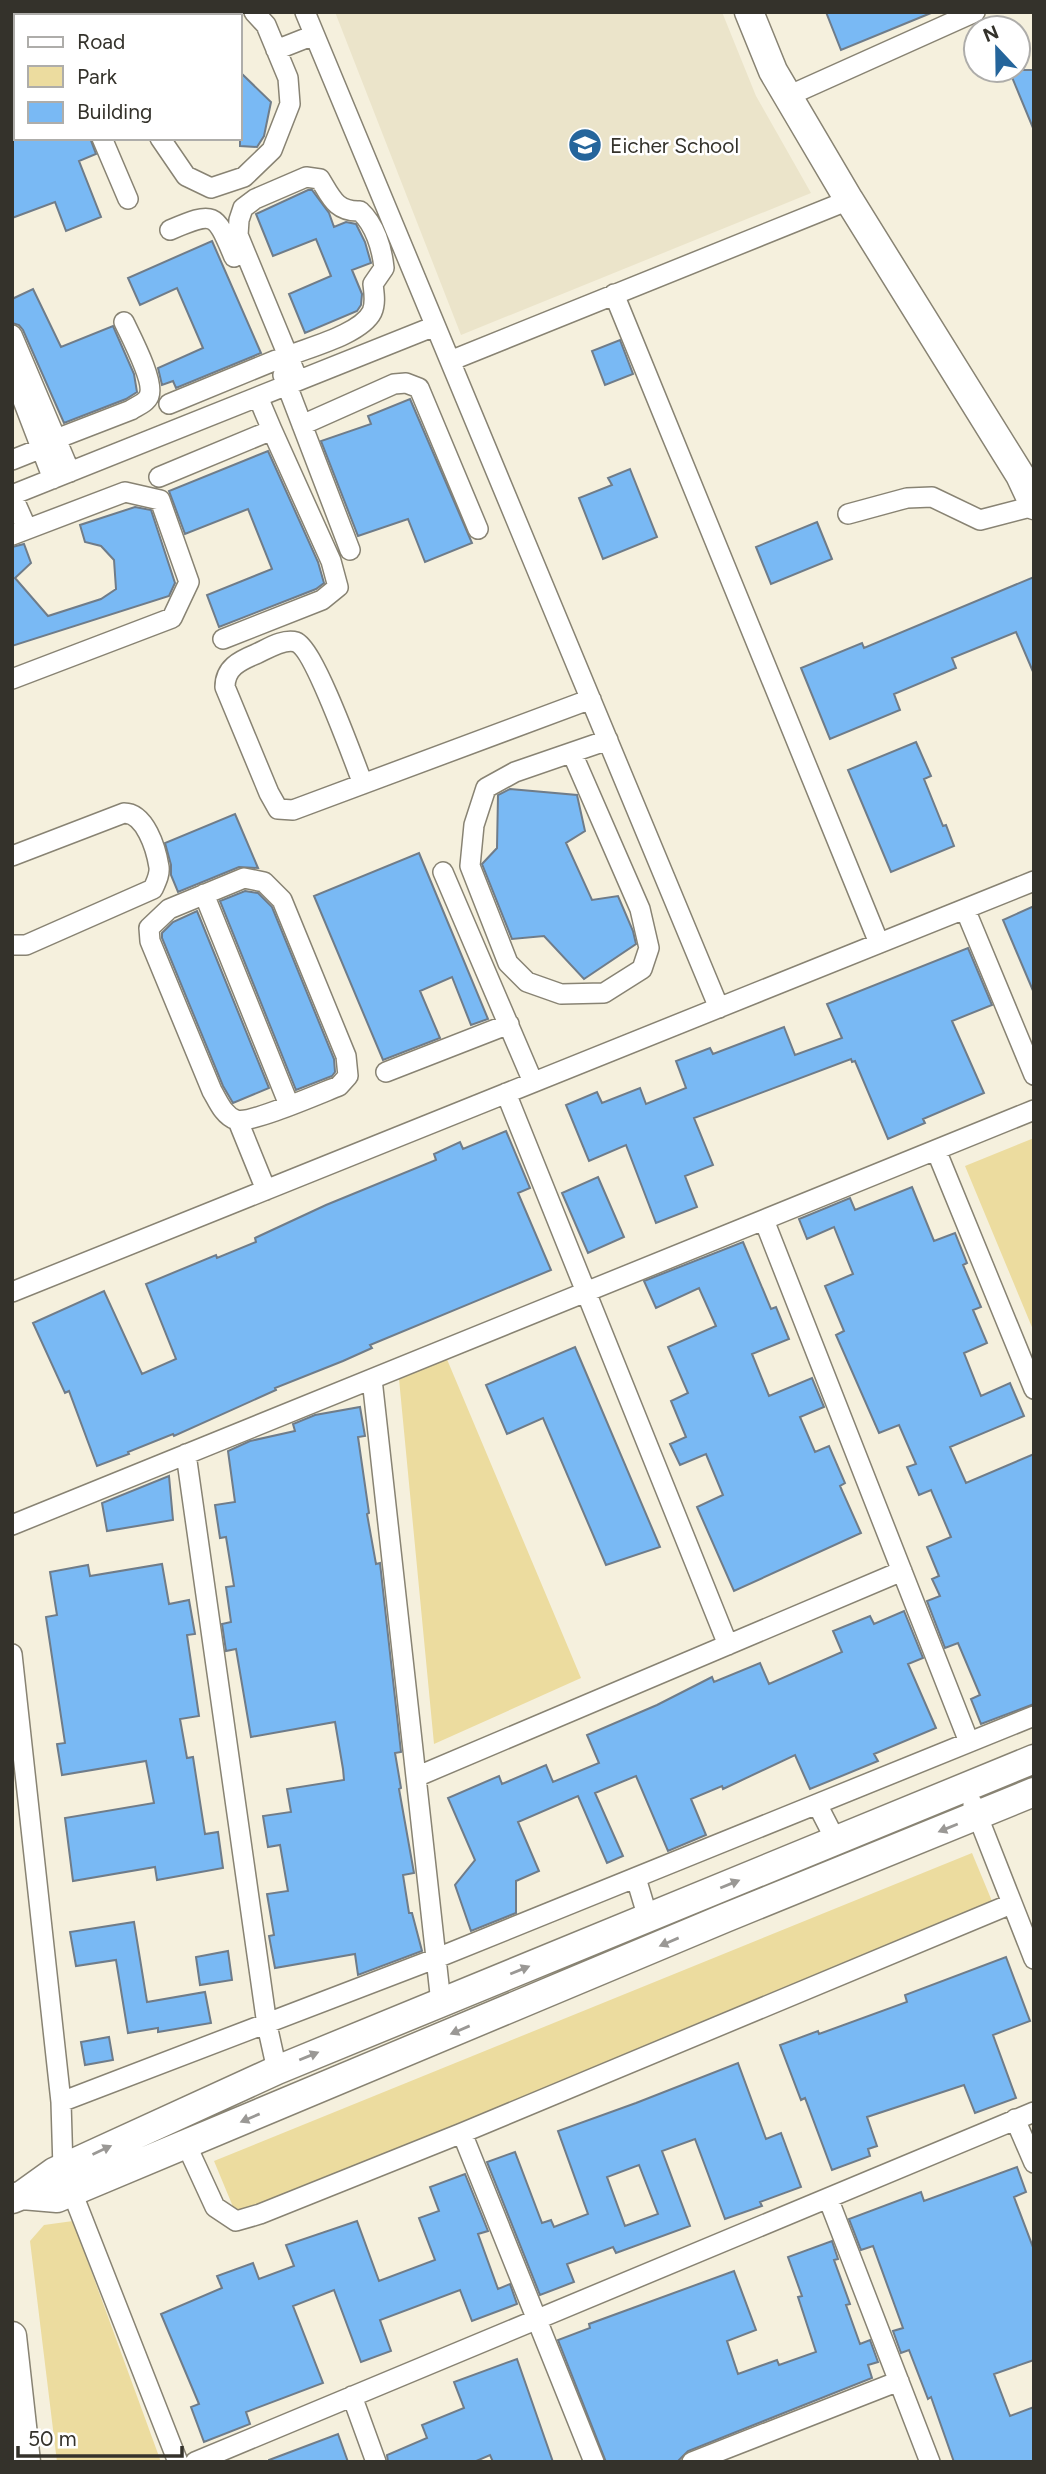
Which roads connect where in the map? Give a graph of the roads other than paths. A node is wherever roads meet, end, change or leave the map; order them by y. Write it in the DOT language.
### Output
graph roads {
  1 [pos="254,12"];
  2 [pos="305,12"];
  3 [pos="750,12"];
  4 [pos="975,12"];
  5 [pos="314,35"];
  6 [pos="276,50"];
  7 [pos="788,96"];
  8 [pos="103,140"];
  9 [pos="161,140"];
  10 [pos="128,199"];
  11 [pos="849,200"];
  12 [pos="170,230"];
  13 [pos="614,294"];
  14 [pos="124,322"];
  15 [pos="435,326"];
  16 [pos="12,335"];
  17 [pos="282,358"];
  18 [pos="450,360"];
  19 [pos="12,372"];
  20 [pos="292,383"];
  21 [pos="258,397"];
  22 [pos="169,404"];
  23 [pos="302,425"];
  24 [pos="272,430"];
  25 [pos="49,443"];
  26 [pos="12,460"];
  27 [pos="61,475"];
  28 [pos="159,477"];
  29 [pos="12,495"];
  30 [pos="1034,505"];
  31 [pos="848,514"];
  32 [pos="478,529"];
  33 [pos="20,532"];
  34 [pos="350,550"];
  35 [pos="223,639"];
  36 [pos="12,679"];
  37 [pos="591,699"];
  38 [pos="608,740"];
  39 [pos="572,753"];
  40 [pos="363,784"];
  41 [pos="12,856"];
  42 [pos="443,873"];
  43 [pos="1034,881"];
  44 [pos="204,894"];
  45 [pos="965,909"];
  46 [pos="879,943"];
  47 [pos="12,945"];
  48 [pos="719,1008"];
  49 [pos="509,1024"];
  50 [pos="386,1072"];
  51 [pos="1034,1075"];
  52 [pos="533,1082"];
  53 [pos="506,1093"];
  54 [pos="289,1105"];
  55 [pos="1034,1110"];
  56 [pos="237,1121"];
  57 [pos="936,1150"];
  58 [pos="266,1190"];
  59 [pos="764,1220"];
  60 [pos="12,1292"];
  61 [pos="586,1292"];
  62 [pos="372,1379"];
  63 [pos="1034,1389"];
  64 [pos="186,1454"];
  65 [pos="12,1525"];
  66 [pos="902,1571"];
  67 [pos="728,1645"];
  68 [pos="12,1654"];
  69 [pos="1034,1716"];
  70 [pos="969,1742"];
  71 [pos="1034,1759"];
  72 [pos="416,1777"];
  73 [pos="966,1788"];
  74 [pos="1034,1792"];
  75 [pos="817,1804"];
  76 [pos="978,1816"];
  77 [pos="836,1841"];
  78 [pos="636,1878"];
  79 [pos="1011,1903"];
  80 [pos="648,1918"];
  81 [pos="437,1958"];
  82 [pos="1034,1959"];
  83 [pos="441,2003"];
  84 [pos="267,2025"];
  85 [pos="277,2070"];
  86 [pos="61,2102"];
  87 [pos="1034,2112"];
  88 [pos="1015,2119"];
  89 [pos="462,2133"];
  90 [pos="186,2144"];
  91 [pos="1034,2163"];
  92 [pos="68,2180"];
  93 [pos="17,2197"];
  94 [pos="828,2197"];
  95 [pos="537,2319"];
  96 [pos="12,2336"];
  97 [pos="899,2381"];
  98 [pos="352,2396"];
  99 [pos="26,2462"];
  100 [pos="178,2462"];
  101 [pos="195,2462"];
  102 [pos="376,2462"];
  103 [pos="594,2462"];
  104 [pos="692,2462"];
  105 [pos="930,2462"];
  1 -- 6 [label="street"];
  2 -- 5 [label="street"];
  3 -- 7 [label="street"];
  4 -- 7 [label="street"];
  5 -- 6 [label="street"];
  5 -- 15 [label="street"];
  6 -- 9 [label="street"];
  7 -- 11 [label="street"];
  8 -- 10 [label="street"];
  11 -- 13 [label="street"];
  11 -- 30 [label="street"];
  12 -- 17 [label="street"];
  13 -- 18 [label="street"];
  13 -- 46 [label="street"];
  14 -- 25 [label="street"];
  15 -- 18 [label="street"];
  15 -- 20 [label="street"];
  16 -- 25 [label="street"];
  17 -- 17 [label="street"];
  17 -- 20 [label="street"];
  17 -- 22 [label="street"];
  18 -- 37 [label="street"];
  19 -- 25 [label="street"];
  20 -- 21 [label="street"];
  20 -- 23 [label="street"];
  21 -- 24 [label="street"];
  21 -- 27 [label="street"];
  23 -- 32 [label="street"];
  23 -- 34 [label="street"];
  24 -- 28 [label="street"];
  24 -- 35 [label="street"];
  25 -- 26 [label="street"];
  25 -- 27 [label="street"];
  27 -- 29 [label="street"];
  29 -- 33 [label="street"];
  30 -- 31 [label="street"];
  33 -- 36 [label="street"];
  37 -- 38 [label="street"];
  37 -- 40 [label="street"];
  38 -- 39 [label="street"];
  38 -- 48 [label="street"];
  39 -- 39 [label="street"];
  40 -- 40 [label="street"];
  41 -- 47 [label="street"];
  42 -- 49 [label="street"];
  43 -- 45 [label="street"];
  44 -- 54 [label="street"];
  44 -- 54 [label="street"];
  44 -- 56 [label="street"];
  45 -- 46 [label="street"];
  45 -- 51 [label="street"];
  46 -- 48 [label="street"];
  48 -- 52 [label="street"];
  49 -- 50 [label="street"];
  49 -- 52 [label="street"];
  52 -- 53 [label="street"];
  53 -- 58 [label="street"];
  53 -- 61 [label="street"];
  54 -- 56 [label="street"];
  55 -- 57 [label="street"];
  56 -- 58 [label="street"];
  57 -- 59 [label="street"];
  57 -- 63 [label="street"];
  58 -- 60 [label="street"];
  59 -- 61 [label="street"];
  59 -- 66 [label="street"];
  61 -- 62 [label="street"];
  61 -- 67 [label="street"];
  62 -- 64 [label="street"];
  62 -- 72 [label="street"];
  64 -- 65 [label="street"];
  64 -- 84 [label="street"];
  66 -- 67 [label="street"];
  66 -- 70 [label="street"];
  67 -- 72 [label="street"];
  68 -- 86 [label="street"];
  69 -- 70 [label="street"];
  70 -- 75 [label="street"];
  71 -- 73 [label="street"];
  72 -- 81 [label="street"];
  73 -- 76 [label="street"];
  73 -- 77 [label="street"];
  74 -- 76 [label="street"];
  75 -- 77 [label="street"];
  75 -- 78 [label="street"];
  76 -- 79 [label="street"];
  76 -- 90 [label="street, one-way"];
  80 -- 77 [label="street, one-way"];
  78 -- 80 [label="street"];
  78 -- 81 [label="street"];
  79 -- 82 [label="street"];
  79 -- 89 [label="street"];
  83 -- 80 [label="street, one-way"];
  81 -- 83 [label="street"];
  81 -- 84 [label="street"];
  85 -- 83 [label="street, one-way"];
  84 -- 85 [label="street"];
  84 -- 86 [label="street"];
  92 -- 85 [label="street, one-way"];
  86 -- 92 [label="street"];
  87 -- 88 [label="street"];
  88 -- 91 [label="street"];
  88 -- 94 [label="street"];
  89 -- 90 [label="street"];
  89 -- 95 [label="street"];
  90 -- 92 [label="street"];
  92 -- 93 [label="street"];
  92 -- 100 [label="street"];
  94 -- 95 [label="street"];
  94 -- 97 [label="street"];
  95 -- 98 [label="street"];
  95 -- 103 [label="street"];
  96 -- 99 [label="street"];
  97 -- 104 [label="street"];
  97 -- 105 [label="street"];
  98 -- 101 [label="street"];
  98 -- 102 [label="street"];
}
